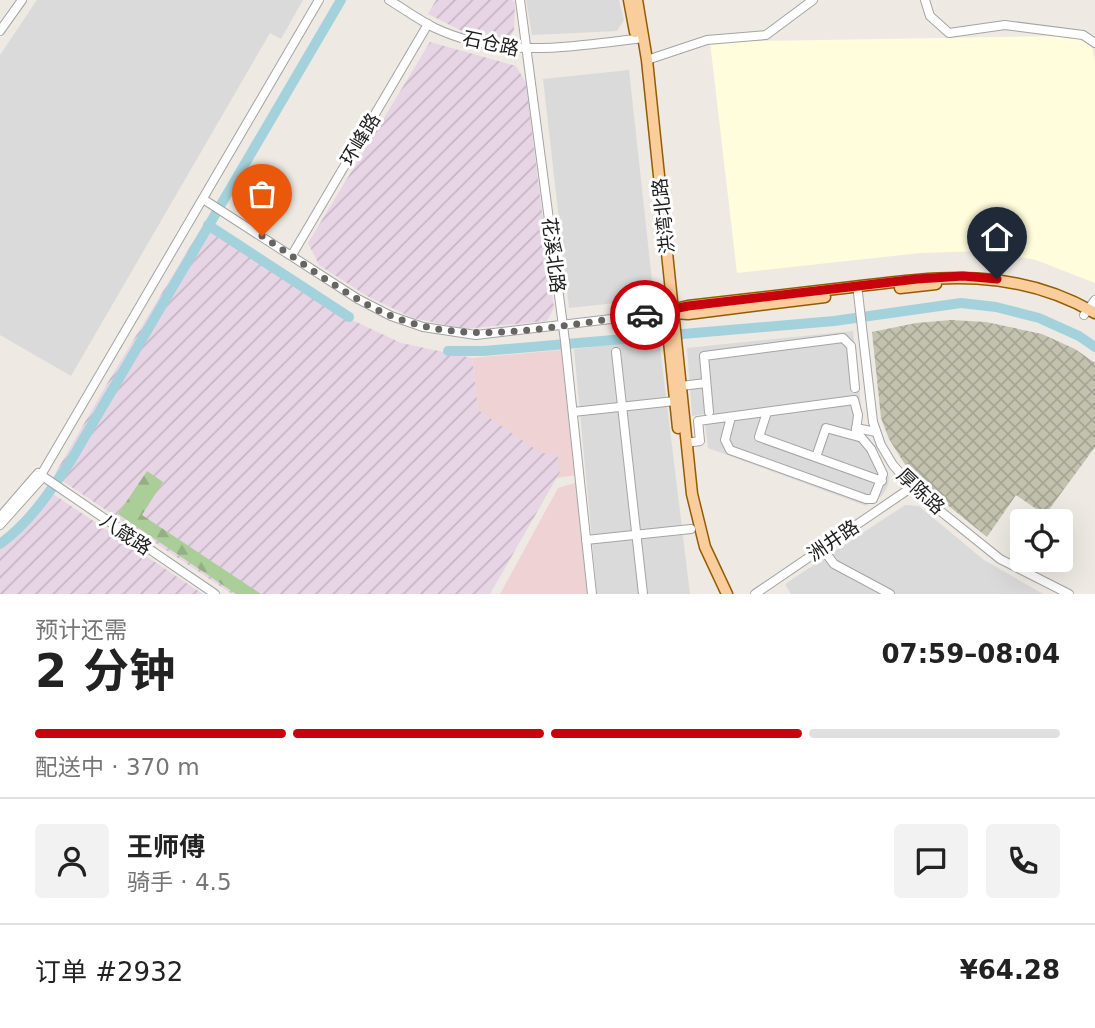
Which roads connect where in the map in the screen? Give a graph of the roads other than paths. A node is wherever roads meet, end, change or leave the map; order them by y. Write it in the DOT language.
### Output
graph roads {
  1 [pos="22,0"];
  2 [pos="319,0"];
  3 [pos="389,0"];
  4 [pos="520,0"];
  5 [pos="629,0"];
  6 [pos="637,0"];
  7 [pos="813,0"];
  8 [pos="925,0"];
  9 [pos="428,24"];
  10 [pos="0,31"];
  11 [pos="640,38"];
  12 [pos="1095,43"];
  13 [pos="528,50"];
  14 [pos="646,60"];
  15 [pos="203,199"];
  16 [pos="292,255"];
  17 [pos="858,293"];
  18 [pos="1091,309"];
  19 [pos="669,311"];
  20 [pos="653,314"];
  21 [pos="1095,320"];
  22 [pos="563,324"];
  23 [pos="672,336"];
  24 [pos="616,352"];
  25 [pos="706,383"];
  26 [pos="681,386"];
  27 [pos="855,388"];
  28 [pos="675,401"];
  29 [pos="622,407"];
  30 [pos="573,412"];
  31 [pos="709,412"];
  32 [pos="767,412"];
  33 [pos="731,417"];
  34 [pos="876,432"];
  35 [pos="857,433"];
  36 [pos="687,443"];
  37 [pos="816,457"];
  38 [pos="43,476"];
  39 [pos="882,481"];
  40 [pos="912,487"];
  41 [pos="0,517"];
  42 [pos="0,525"];
  43 [pos="691,529"];
  44 [pos="636,535"];
  45 [pos="586,540"];
  46 [pos="822,548"];
  47 [pos="215,594"];
  48 [pos="592,594"];
  49 [pos="643,594"];
  50 [pos="720,594"];
  51 [pos="727,594"];
  52 [pos="755,594"];
  53 [pos="890,594"];
  54 [pos="1069,594"];
  1 -- 10 [label="street"];
  2 -- 15 [label="street"];
  3 -- 9 [label="street, 石仓路"];
  4 -- 13 [label="street, 花溪北路"];
  5 -- 11 [label="main road, 洪湾北路"];
  6 -- 11 [label="main road, 洪湾北路"];
  7 -- 14 [label="street"];
  8 -- 12 [label="street"];
  9 -- 13 [label="street, 石仓路"];
  9 -- 16 [label="street, 环峰路"];
  11 -- 13 [label="street, 石仓路"];
  11 -- 14 [label="main road, 洪湾北路"];
  11 -- 19 [label="main road, 洪湾北路"];
  13 -- 22 [label="street, 花溪北路"];
  14 -- 19 [label="main road, 洪湾北路"];
  15 -- 16 [label="street"];
  15 -- 38 [label="street"];
  16 -- 22 [label="street"];
  17 -- 18 [label="main road"];
  17 -- 19 [label="main road"];
  17 -- 34 [label="street, 厚陈路"];
  18 -- 19 [label="main road"];
  18 -- 21 [label="main road"];
  19 -- 20 [label="main road"];
  19 -- 23 [label="main road, 洪湾北路"];
  20 -- 22 [label="street"];
  22 -- 30 [label="street, 花溪北路"];
  23 -- 26 [label="main road, 洪湾北路"];
  23 -- 28 [label="main road, 洪湾北路"];
  24 -- 29 [label="street"];
  25 -- 26 [label="street"];
  25 -- 27 [label="street"];
  25 -- 31 [label="street"];
  26 -- 36 [label="main road, 洪湾北路"];
  28 -- 29 [label="street"];
  28 -- 43 [label="main road, 洪湾北路"];
  29 -- 30 [label="street"];
  29 -- 44 [label="street"];
  30 -- 45 [label="street, 花溪北路"];
  32 -- 33 [label="street"];
  32 -- 35 [label="street"];
  32 -- 37 [label="street"];
  33 -- 36 [label="street"];
  33 -- 39 [label="street"];
  34 -- 35 [label="street"];
  34 -- 40 [label="street, 厚陈路"];
  35 -- 37 [label="street"];
  35 -- 39 [label="street"];
  36 -- 51 [label="main road, 洪湾北路"];
  37 -- 39 [label="street"];
  38 -- 41 [label="street"];
  38 -- 42 [label="street"];
  38 -- 47 [label="street, 八箴路"];
  40 -- 46 [label="street, 洲井路"];
  40 -- 54 [label="street, 厚陈路"];
  43 -- 44 [label="street"];
  43 -- 50 [label="main road, 洪湾北路"];
  44 -- 45 [label="street"];
  44 -- 49 [label="street"];
  45 -- 48 [label="street, 花溪北路"];
  46 -- 52 [label="street, 洲井路"];
  46 -- 53 [label="street"];
}
